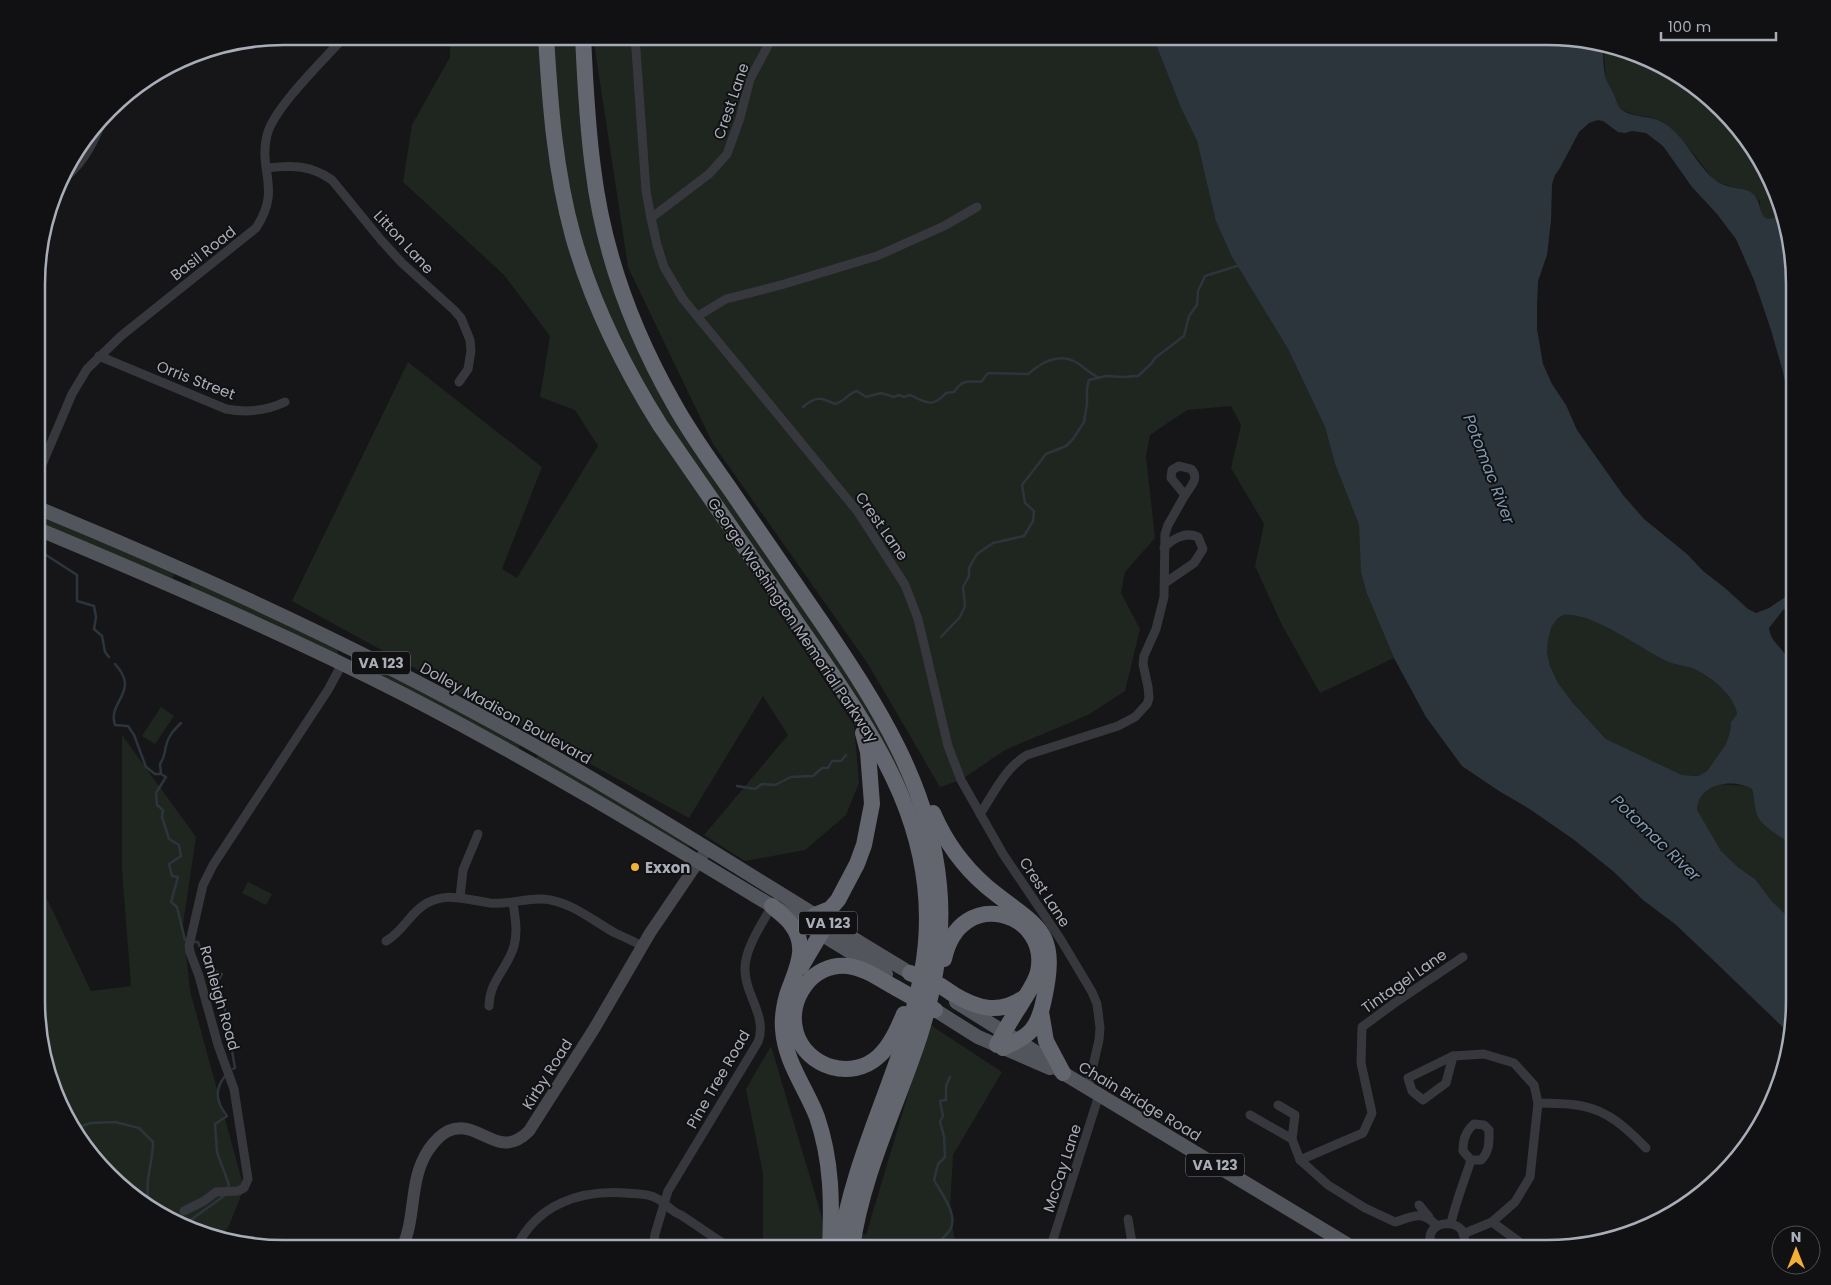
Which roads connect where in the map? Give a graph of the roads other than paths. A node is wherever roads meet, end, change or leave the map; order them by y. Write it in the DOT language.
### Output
graph roads {
  1 [pos="338,45"];
  2 [pos="547,45"];
  3 [pos="583,45"];
  4 [pos="636,45"];
  5 [pos="768,45"];
  6 [pos="97,135"];
  7 [pos="75,168"];
  8 [pos="267,168"];
  9 [pos="978,207"];
  10 [pos="651,218"];
  11 [pos="698,316"];
  12 [pos="99,356"];
  13 [pos="459,382"];
  14 [pos="285,402"];
  15 [pos="45,458"];
  16 [pos="1185,495"];
  17 [pos="45,511"];
  18 [pos="45,532"];
  19 [pos="1164,548"];
  20 [pos="185,570"];
  21 [pos="1164,583"];
  22 [pos="176,588"];
  23 [pos="350,648"];
  24 [pos="342,664"];
  25 [pos="846,695"];
  26 [pos="533,744"];
  27 [pos="525,759"];
  28 [pos="906,765"];
  29 [pos="980,814"];
  30 [pos="478,834"];
  31 [pos="707,849"];
  32 [pos="699,862"];
  33 [pos="460,897"];
  34 [pos="775,900"];
  35 [pos="513,903"];
  36 [pos="821,924"];
  37 [pos="386,941"];
  38 [pos="642,946"];
  39 [pos="1463,957"];
  40 [pos="905,976"];
  41 [pos="793,980"];
  42 [pos="952,997"];
  43 [pos="1025,997"];
  44 [pos="489,1006"];
  45 [pos="1041,1012"];
  46 [pos="941,1014"];
  47 [pos="920,1035"];
  48 [pos="1018,1041"];
  49 [pos="1001,1042"];
  50 [pos="1453,1056"];
  51 [pos="1063,1073"];
  52 [pos="1093,1092"];
  53 [pos="1538,1103"];
  54 [pos="1278,1105"];
  55 [pos="1250,1115"];
  56 [pos="1292,1139"];
  57 [pos="1646,1148"];
  58 [pos="1300,1160"];
  59 [pos="1471,1160"];
  60 [pos="664,1204"];
  61 [pos="1419,1205"];
  62 [pos="184,1211"];
  63 [pos="1429,1218"];
  64 [pos="1128,1219"];
  65 [pos="1492,1222"];
  66 [pos="1451,1223"];
  67 [pos="1438,1226"];
  68 [pos="1463,1234"];
  69 [pos="405,1240"];
  70 [pos="521,1240"];
  71 [pos="655,1240"];
  72 [pos="718,1240"];
  73 [pos="830,1240"];
  74 [pos="842,1240"];
  75 [pos="854,1240"];
  76 [pos="1052,1240"];
  77 [pos="1132,1240"];
  78 [pos="1340,1240"];
  79 [pos="1430,1240"];
  80 [pos="1464,1240"];
  81 [pos="1517,1240"];
  1 -- 8 [label="street, Basil Road"];
  2 -- 25 [label="highway, George Washington Memorial Parkway"];
  3 -- 28 [label="highway, George Washington Memorial Parkway"];
  4 -- 10 [label="street"];
  5 -- 10 [label="street, Crest Lane"];
  6 -- 7 [label="street"];
  8 -- 12 [label="street, Basil Road"];
  8 -- 13 [label="street, Litton Lane"];
  9 -- 11 [label="street"];
  10 -- 11 [label="street, Crest Lane"];
  11 -- 29 [label="street, Crest Lane"];
  12 -- 14 [label="street, Orris Street"];
  12 -- 15 [label="street, Basil Road"];
  16 -- 19 [label="street"];
  17 -- 20 [label="main road, Dolley Madison Boulevard / VA 123"];
  18 -- 22 [label="main road, Dolley Madison Boulevard / VA 123"];
  19 -- 21 [label="street"];
  19 -- 21 [label="street"];
  20 -- 22 [label="main road"];
  20 -- 23 [label="main road, Dolley Madison Boulevard / VA 123"];
  21 -- 29 [label="street"];
  22 -- 24 [label="main road, Dolley Madison Boulevard / VA 123"];
  23 -- 24 [label="main road"];
  23 -- 26 [label="main road, Dolley Madison Boulevard / VA 123"];
  24 -- 27 [label="main road, Dolley Madison Boulevard / VA 123"];
  24 -- 62 [label="street, Ranleigh Road"];
  25 -- 36 [label="highway"];
  25 -- 40 [label="highway, George Washington Memorial Parkway"];
  26 -- 27 [label="main road"];
  26 -- 31 [label="main road, Dolley Madison Boulevard / VA 123"];
  27 -- 32 [label="main road, Dolley Madison Boulevard / VA 123"];
  28 -- 45 [label="highway"];
  28 -- 47 [label="highway, George Washington Memorial Parkway"];
  29 -- 52 [label="street, Crest Lane"];
  30 -- 33 [label="street"];
  31 -- 32 [label="main road, Kirby Road"];
  31 -- 34 [label="main road, Dolley Madison Boulevard / VA 123"];
  32 -- 34 [label="main road, Dolley Madison Boulevard / VA 123"];
  32 -- 38 [label="main road, Kirby Road"];
  33 -- 35 [label="street"];
  33 -- 37 [label="street"];
  34 -- 36 [label="main road, Dolley Madison Boulevard / VA 123"];
  34 -- 36 [label="main road, Dolley Madison Boulevard / VA 123"];
  34 -- 41 [label="highway"];
  34 -- 60 [label="street, Pine Tree Road"];
  35 -- 38 [label="street"];
  35 -- 44 [label="street"];
  36 -- 40 [label="main road, Dolley Madison Boulevard / VA 123"];
  36 -- 41 [label="highway"];
  38 -- 69 [label="main road, Kirby Road"];
  39 -- 58 [label="street, Tintagel Lane"];
  40 -- 40 [label="highway"];
  40 -- 42 [label="highway, bridge"];
  40 -- 46 [label="highway, bridge"];
  40 -- 74 [label="highway, George Washington Memorial Parkway"];
  41 -- 73 [label="highway"];
  42 -- 43 [label="highway"];
  42 -- 49 [label="main road, Chain Bridge Road / VA 123"];
  43 -- 47 [label="highway"];
  43 -- 49 [label="highway"];
  45 -- 48 [label="highway"];
  45 -- 51 [label="highway"];
  46 -- 49 [label="main road, Chain Bridge Road / VA 123"];
  47 -- 75 [label="highway, George Washington Memorial Parkway"];
  48 -- 49 [label="highway"];
  48 -- 51 [label="main road, Chain Bridge Road / VA 123"];
  49 -- 51 [label="main road, Chain Bridge Road / VA 123"];
  50 -- 50 [label="street"];
  50 -- 53 [label="street"];
  51 -- 52 [label="main road, Chain Bridge Road / VA 123"];
  52 -- 76 [label="street, McCay Lane"];
  52 -- 78 [label="main road, Chain Bridge Road / VA 123"];
  53 -- 57 [label="street"];
  53 -- 65 [label="street"];
  54 -- 56 [label="street"];
  55 -- 56 [label="street"];
  56 -- 58 [label="street"];
  58 -- 63 [label="street"];
  59 -- 66 [label="street"];
  60 -- 70 [label="street"];
  60 -- 71 [label="street, Pine Tree Road"];
  60 -- 72 [label="street"];
  61 -- 63 [label="street"];
  63 -- 67 [label="street"];
  64 -- 77 [label="street"];
  65 -- 68 [label="street"];
  65 -- 81 [label="street"];
  66 -- 67 [label="street"];
  66 -- 68 [label="street"];
  67 -- 79 [label="street"];
  68 -- 80 [label="street"];
}
